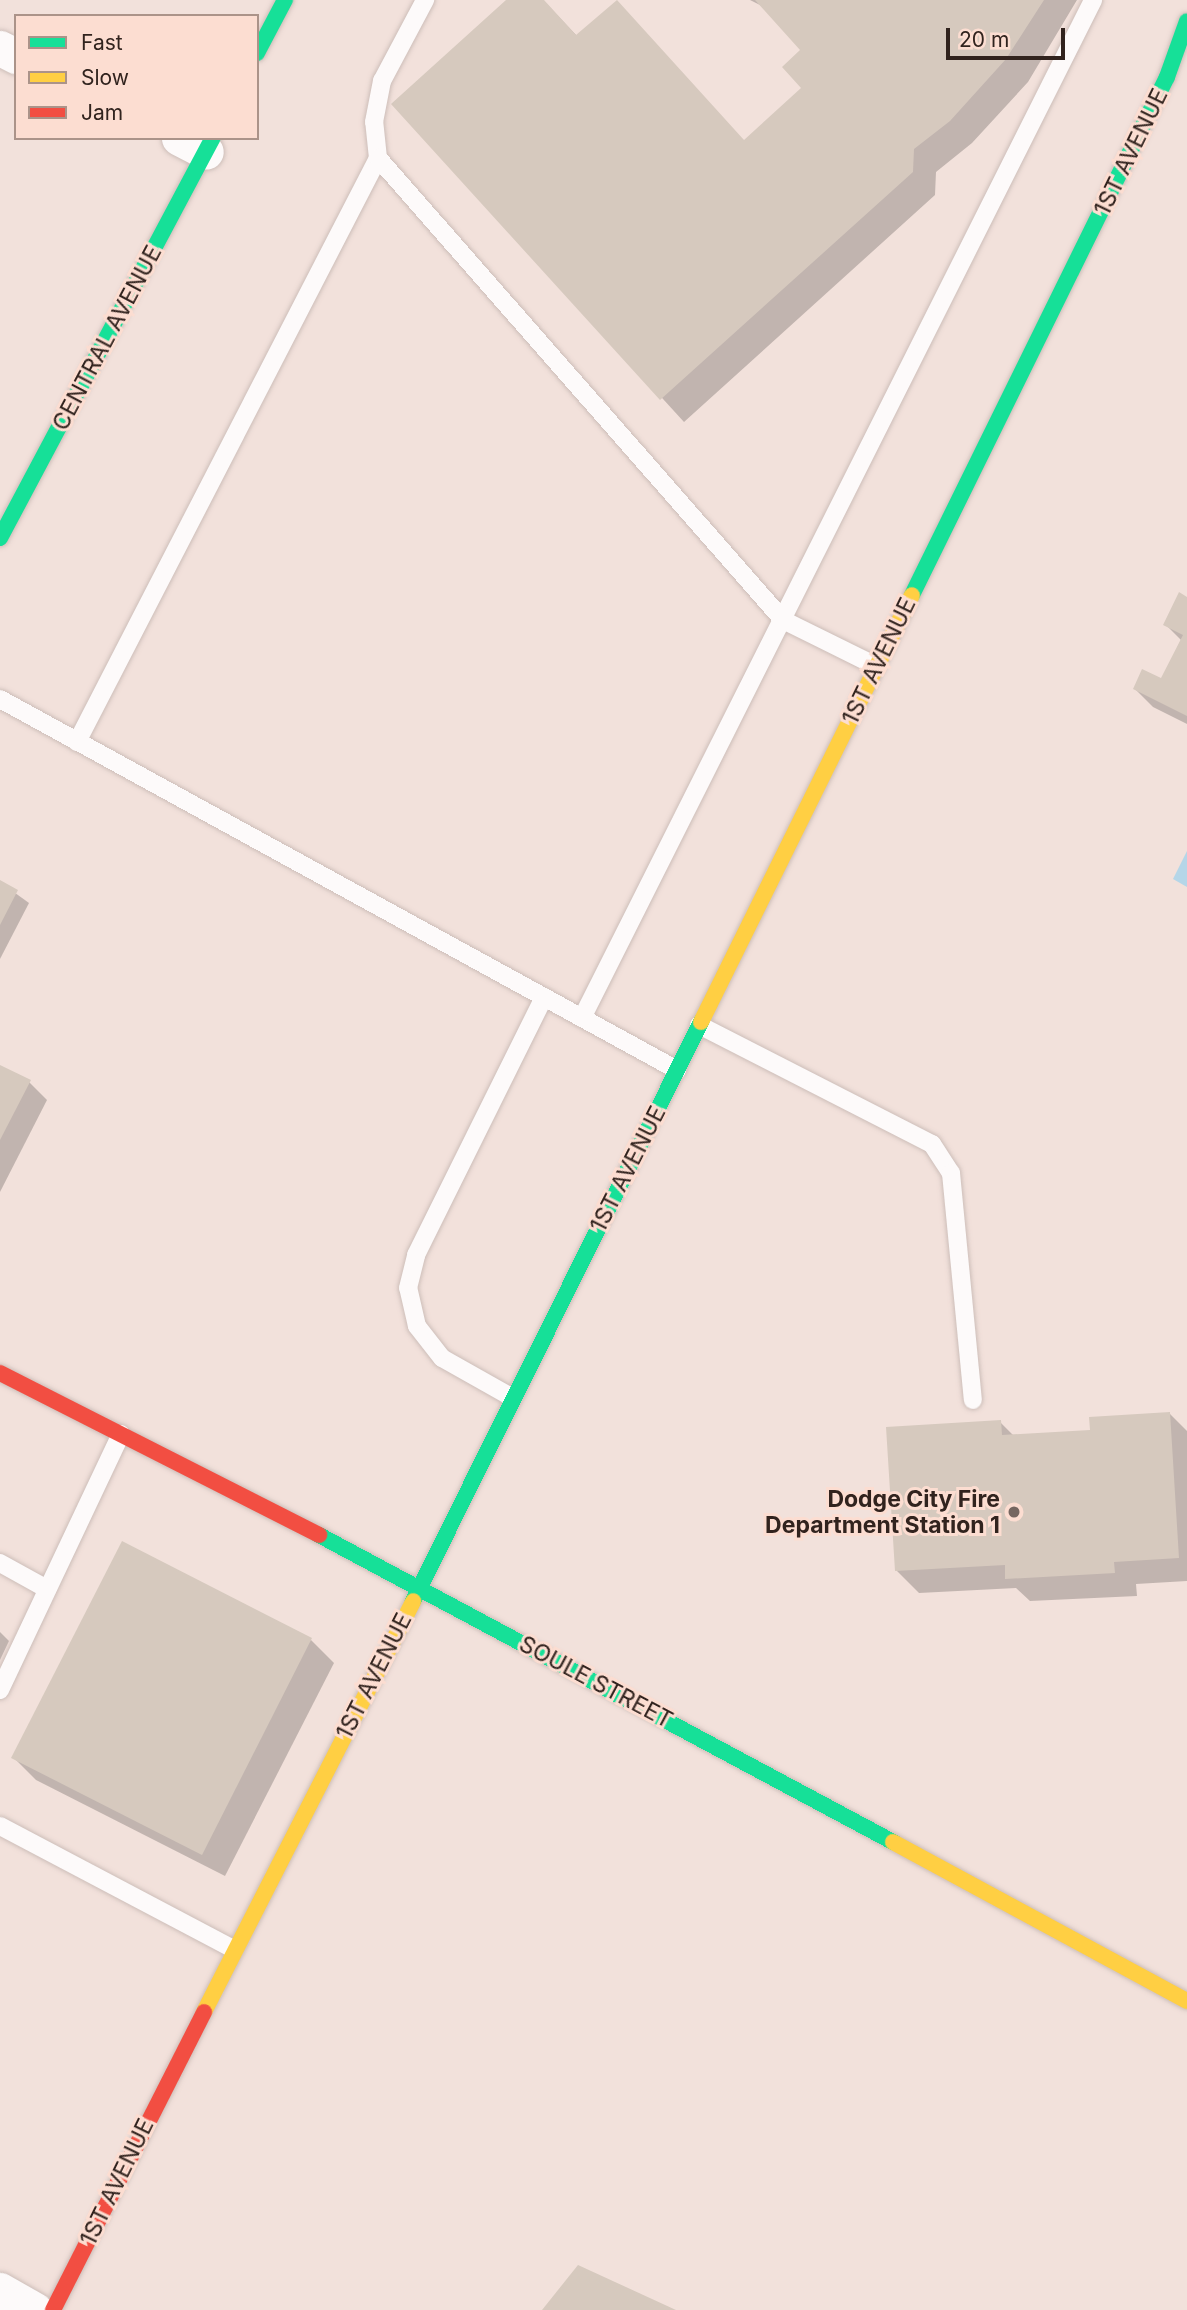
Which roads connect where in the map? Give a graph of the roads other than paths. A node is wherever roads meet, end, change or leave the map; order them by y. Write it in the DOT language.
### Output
graph roads {
  1 [pos="285,0"];
  2 [pos="425,0"];
  3 [pos="1093,0"];
  4 [pos="1187,21"];
  5 [pos="259,49"];
  6 [pos="200,143"];
  7 [pos="378,158"];
  8 [pos="0,538"];
  9 [pos="783,620"];
  10 [pos="876,666"];
  11 [pos="0,699"];
  12 [pos="78,742"];
  13 [pos="544,997"];
  14 [pos="582,1018"];
  15 [pos="699,1025"];
  16 [pos="677,1070"];
  17 [pos="0,1373"];
  18 [pos="513,1398"];
  19 [pos="973,1400"];
  20 [pos="121,1434"];
  21 [pos="0,1563"];
  22 [pos="420,1587"];
  23 [pos="47,1589"];
  24 [pos="0,1689"];
  25 [pos="0,1826"];
  26 [pos="233,1949"];
  27 [pos="1187,2001"];
  28 [pos="0,2290"];
  29 [pos="35,2310"];
  30 [pos="53,2310"];
  1 -- 5 [label="street"];
  2 -- 7 [label="lane"];
  3 -- 9 [label="lane"];
  4 -- 10 [label="street, 1ST AVENUE"];
  6 -- 8 [label="street, CENTRAL AVENUE"];
  7 -- 9 [label="lane"];
  7 -- 12 [label="lane"];
  9 -- 10 [label="lane"];
  9 -- 14 [label="lane"];
  10 -- 15 [label="street, 1ST AVENUE"];
  11 -- 12 [label="lane"];
  12 -- 13 [label="lane"];
  13 -- 14 [label="lane"];
  13 -- 18 [label="lane"];
  14 -- 16 [label="lane"];
  15 -- 16 [label="street, 1ST AVENUE"];
  15 -- 19 [label="lane"];
  16 -- 18 [label="street, 1ST AVENUE"];
  17 -- 20 [label="street, SOULE STREET"];
  18 -- 22 [label="street, 1ST AVENUE"];
  20 -- 22 [label="street, SOULE STREET"];
  20 -- 23 [label="lane"];
  21 -- 23 [label="lane"];
  22 -- 26 [label="street, 1ST AVENUE"];
  22 -- 27 [label="street, SOULE STREET"];
  23 -- 24 [label="lane"];
  25 -- 26 [label="lane"];
  26 -- 30 [label="street, 1ST AVENUE"];
  28 -- 29 [label="street"];
}
